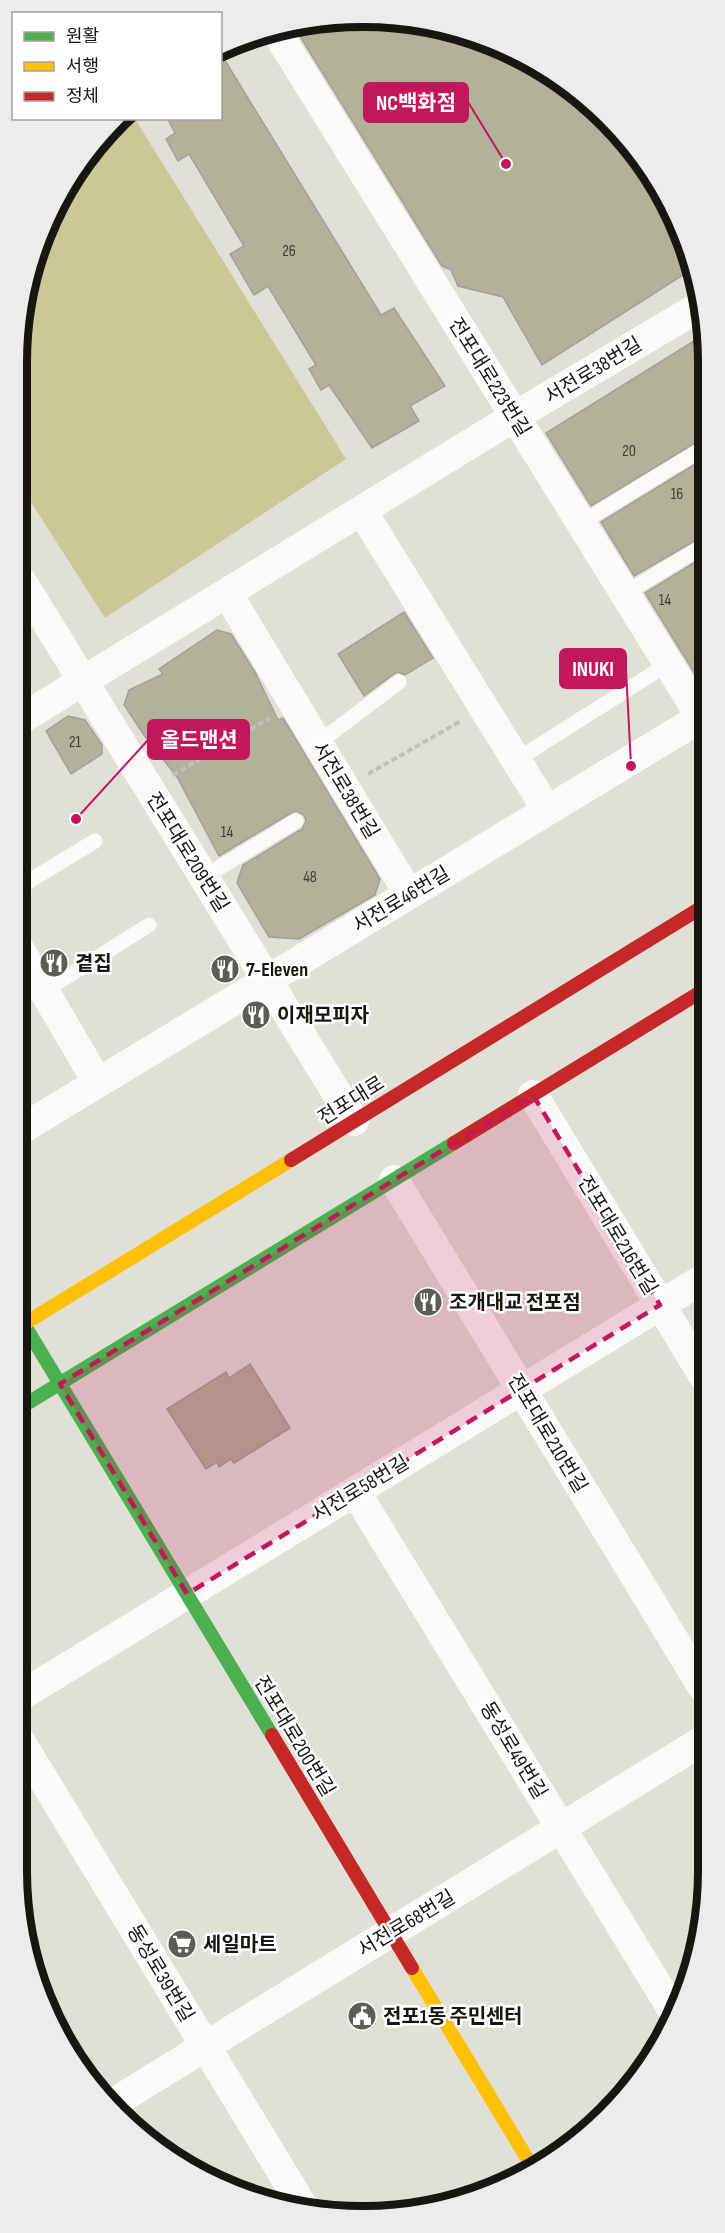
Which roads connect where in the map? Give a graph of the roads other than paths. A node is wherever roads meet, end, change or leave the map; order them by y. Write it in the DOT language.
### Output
graph roads {
  1 [pos="280,37"];
  2 [pos="694,310"];
  3 [pos="514,417"];
  4 [pos="698,451"];
  5 [pos="362,511"];
  6 [pos="581,523"];
  7 [pos="698,549"];
  8 [pos="27,590"];
  9 [pos="227,593"];
  10 [pos="624,594"];
  11 [pos="668,664"];
  12 [pos="83,681"];
  13 [pos="399,682"];
  14 [pos="698,710"];
  15 [pos="27,715"];
  16 [pos="698,721"];
  17 [pos="318,743"];
  18 [pos="516,760"];
  19 [pos="547,810"];
  20 [pos="296,821"];
  21 [pos="95,841"];
  22 [pos="204,877"];
  23 [pos="27,882"];
  24 [pos="409,894"];
  25 [pos="698,910"];
  26 [pos="149,925"];
  27 [pos="27,962"];
  28 [pos="267,980"];
  29 [pos="44,991"];
  30 [pos="698,994"];
  31 [pos="98,1083"];
  32 [pos="533,1095"];
  33 [pos="354,1121"];
  34 [pos="27,1126"];
  35 [pos="394,1180"];
  36 [pos="698,1282"];
  37 [pos="660,1305"];
  38 [pos="27,1318"];
  39 [pos="27,1333"];
  40 [pos="698,1367"];
  41 [pos="60,1384"];
  42 [pos="522,1390"];
  43 [pos="27,1404"];
  44 [pos="356,1491"];
  45 [pos="187,1594"];
  46 [pos="698,1679"];
  47 [pos="27,1692"];
  48 [pos="698,1743"];
  49 [pos="27,1752"];
  50 [pos="561,1828"];
  51 [pos="392,1932"];
  52 [pos="669,2005"];
  53 [pos="206,2046"];
  54 [pos="118,2101"];
  55 [pos="529,2161"];
  56 [pos="299,2200"];
  1 -- 3 [label="street, 전포대로223번길"];
  2 -- 3 [label="street, 서전로38번길"];
  3 -- 5 [label="street, 서전로38번길"];
  3 -- 6 [label="street, 전포대로223번길"];
  4 -- 6 [label="lane"];
  5 -- 9 [label="street, 서전로38번길"];
  5 -- 18 [label="street"];
  6 -- 10 [label="street, 전포대로223번길"];
  7 -- 10 [label="lane"];
  8 -- 12 [label="street, 전포대로209번길"];
  9 -- 12 [label="street, 서전로38번길"];
  9 -- 17 [label="street, 서전로38번길"];
  10 -- 11 [label="street, 전포대로223번길"];
  11 -- 14 [label="street, 전포대로223번길"];
  11 -- 18 [label="lane"];
  12 -- 15 [label="street, 서전로38번길"];
  12 -- 22 [label="street, 전포대로209번길"];
  13 -- 17 [label="lane"];
  16 -- 19 [label="street, 서전로46번길"];
  17 -- 24 [label="street, 서전로38번길"];
  18 -- 19 [label="street"];
  19 -- 24 [label="street, 서전로46번길"];
  20 -- 22 [label="lane"];
  21 -- 23 [label="lane"];
  22 -- 28 [label="street, 전포대로209번길"];
  24 -- 28 [label="street, 서전로46번길"];
  25 -- 33 [label="main road, 전포대로"];
  26 -- 29 [label="lane"];
  27 -- 29 [label="street"];
  28 -- 31 [label="street, 서전로46번길"];
  28 -- 33 [label="street, 전포대로209번길"];
  29 -- 31 [label="street"];
  30 -- 32 [label="main road"];
  31 -- 34 [label="street, 서전로46번길"];
  32 -- 35 [label="main road"];
  32 -- 37 [label="street, 전포대로216번길"];
  33 -- 38 [label="main road, 전포대로"];
  35 -- 41 [label="main road"];
  35 -- 42 [label="street, 전포대로210번길"];
  36 -- 37 [label="street, 서전로58번길"];
  37 -- 40 [label="street, 전포대로216번길"];
  37 -- 42 [label="street, 서전로58번길"];
  39 -- 41 [label="main road, 전포대로200번길"];
  41 -- 43 [label="main road"];
  41 -- 45 [label="main road, 전포대로200번길"];
  42 -- 44 [label="street, 서전로58번길"];
  42 -- 46 [label="street, 전포대로210번길"];
  44 -- 45 [label="street, 서전로58번길"];
  44 -- 50 [label="street, 동성로49번길"];
  45 -- 47 [label="street, 서전로58번길"];
  45 -- 51 [label="main road, 전포대로200번길"];
  48 -- 50 [label="street, 서전로68번길"];
  49 -- 53 [label="street, 동성로39번길"];
  50 -- 51 [label="street, 서전로68번길"];
  50 -- 52 [label="street, 동성로49번길"];
  51 -- 53 [label="street, 서전로68번길"];
  51 -- 55 [label="main road, 전포대로200번길"];
  53 -- 54 [label="street, 서전로68번길"];
  53 -- 56 [label="street, 동성로39번길"];
}
